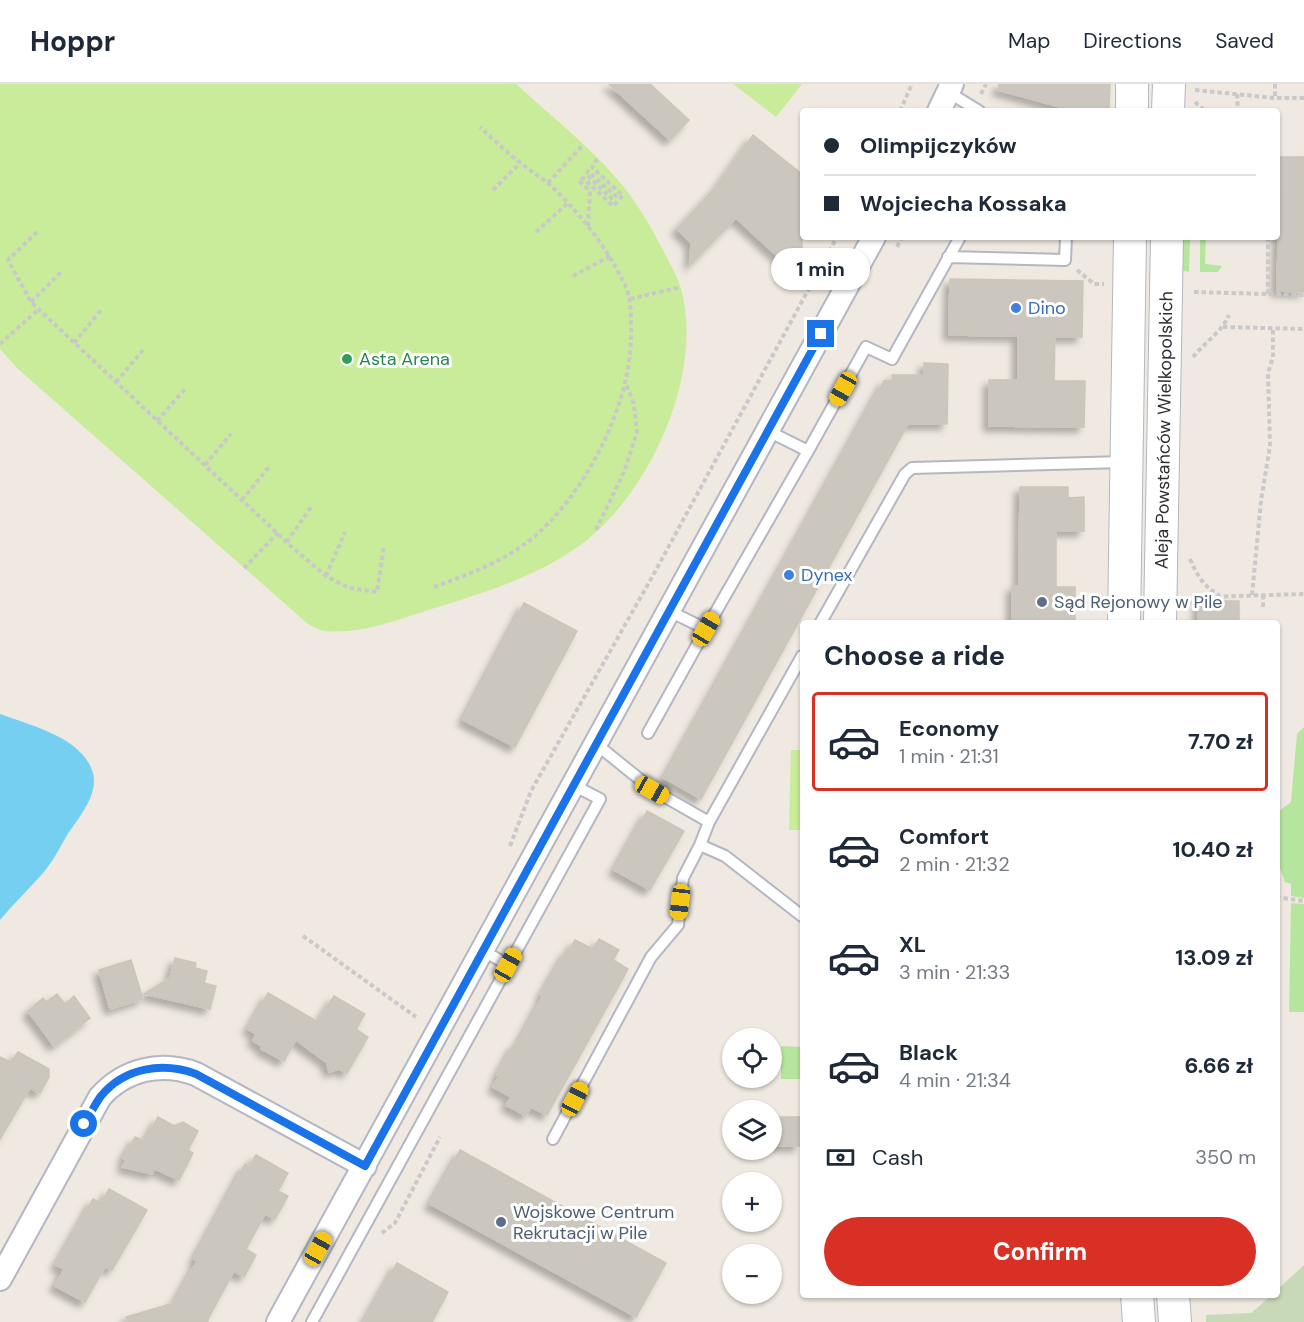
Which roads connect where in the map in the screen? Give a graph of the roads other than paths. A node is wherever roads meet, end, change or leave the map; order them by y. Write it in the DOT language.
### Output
graph roads {
  1 [pos="1132,84"];
  2 [pos="1182,87"];
  3 [pos="946,96"];
  4 [pos="1181,106"];
  5 [pos="972,108"];
  6 [pos="1132,108"];
  7 [pos="872,240"];
  8 [pos="958,240"];
  9 [pos="1066,240"];
  10 [pos="1130,240"];
  11 [pos="1167,240"];
  12 [pos="948,257"];
  13 [pos="768,431"];
  14 [pos="808,451"];
  15 [pos="1126,462"];
  16 [pos="669,610"];
  17 [pos="822,620"];
  18 [pos="1124,620"];
  19 [pos="1160,620"];
  20 [pos="706,629"];
  21 [pos="800,660"];
  22 [pos="648,733"];
  23 [pos="596,744"];
  24 [pos="573,785"];
  25 [pos="709,822"];
  26 [pos="700,845"];
  27 [pos="800,914"];
  28 [pos="482,950"];
  29 [pos="508,965"];
  30 [pos="553,1139"];
  31 [pos="365,1166"];
  32 [pos="0,1279"];
  33 [pos="1137,1298"];
  34 [pos="1173,1298"];
  35 [pos="278,1322"];
  36 [pos="312,1322"];
  37 [pos="1139,1322"];
  38 [pos="1175,1322"];
  1 -- 6 [label="main road"];
  2 -- 4 [label="main road"];
  3 -- 5 [label="lane"];
  7 -- 13 [label="street"];
  8 -- 12 [label="lane"];
  9 -- 12 [label="lane"];
  10 -- 15 [label="main road, Aleja Powstańców Wielkopolskich"];
  11 -- 19 [label="main road, Aleja Powstańców Wielkopolskich"];
  12 -- 14 [label="lane"];
  13 -- 14 [label="lane"];
  13 -- 16 [label="street"];
  14 -- 20 [label="lane"];
  15 -- 17 [label="lane"];
  15 -- 18 [label="main road, Aleja Powstańców Wielkopolskich"];
  16 -- 20 [label="lane"];
  16 -- 23 [label="street"];
  20 -- 22 [label="lane"];
  21 -- 25 [label="lane"];
  23 -- 24 [label="street"];
  23 -- 25 [label="lane"];
  24 -- 28 [label="street"];
  24 -- 29 [label="lane"];
  25 -- 26 [label="lane"];
  26 -- 27 [label="lane"];
  26 -- 30 [label="lane"];
  28 -- 29 [label="lane"];
  28 -- 31 [label="street"];
  29 -- 36 [label="lane"];
  31 -- 32 [label="street"];
  31 -- 35 [label="street"];
  33 -- 37 [label="main road"];
  34 -- 38 [label="main road"];
}
